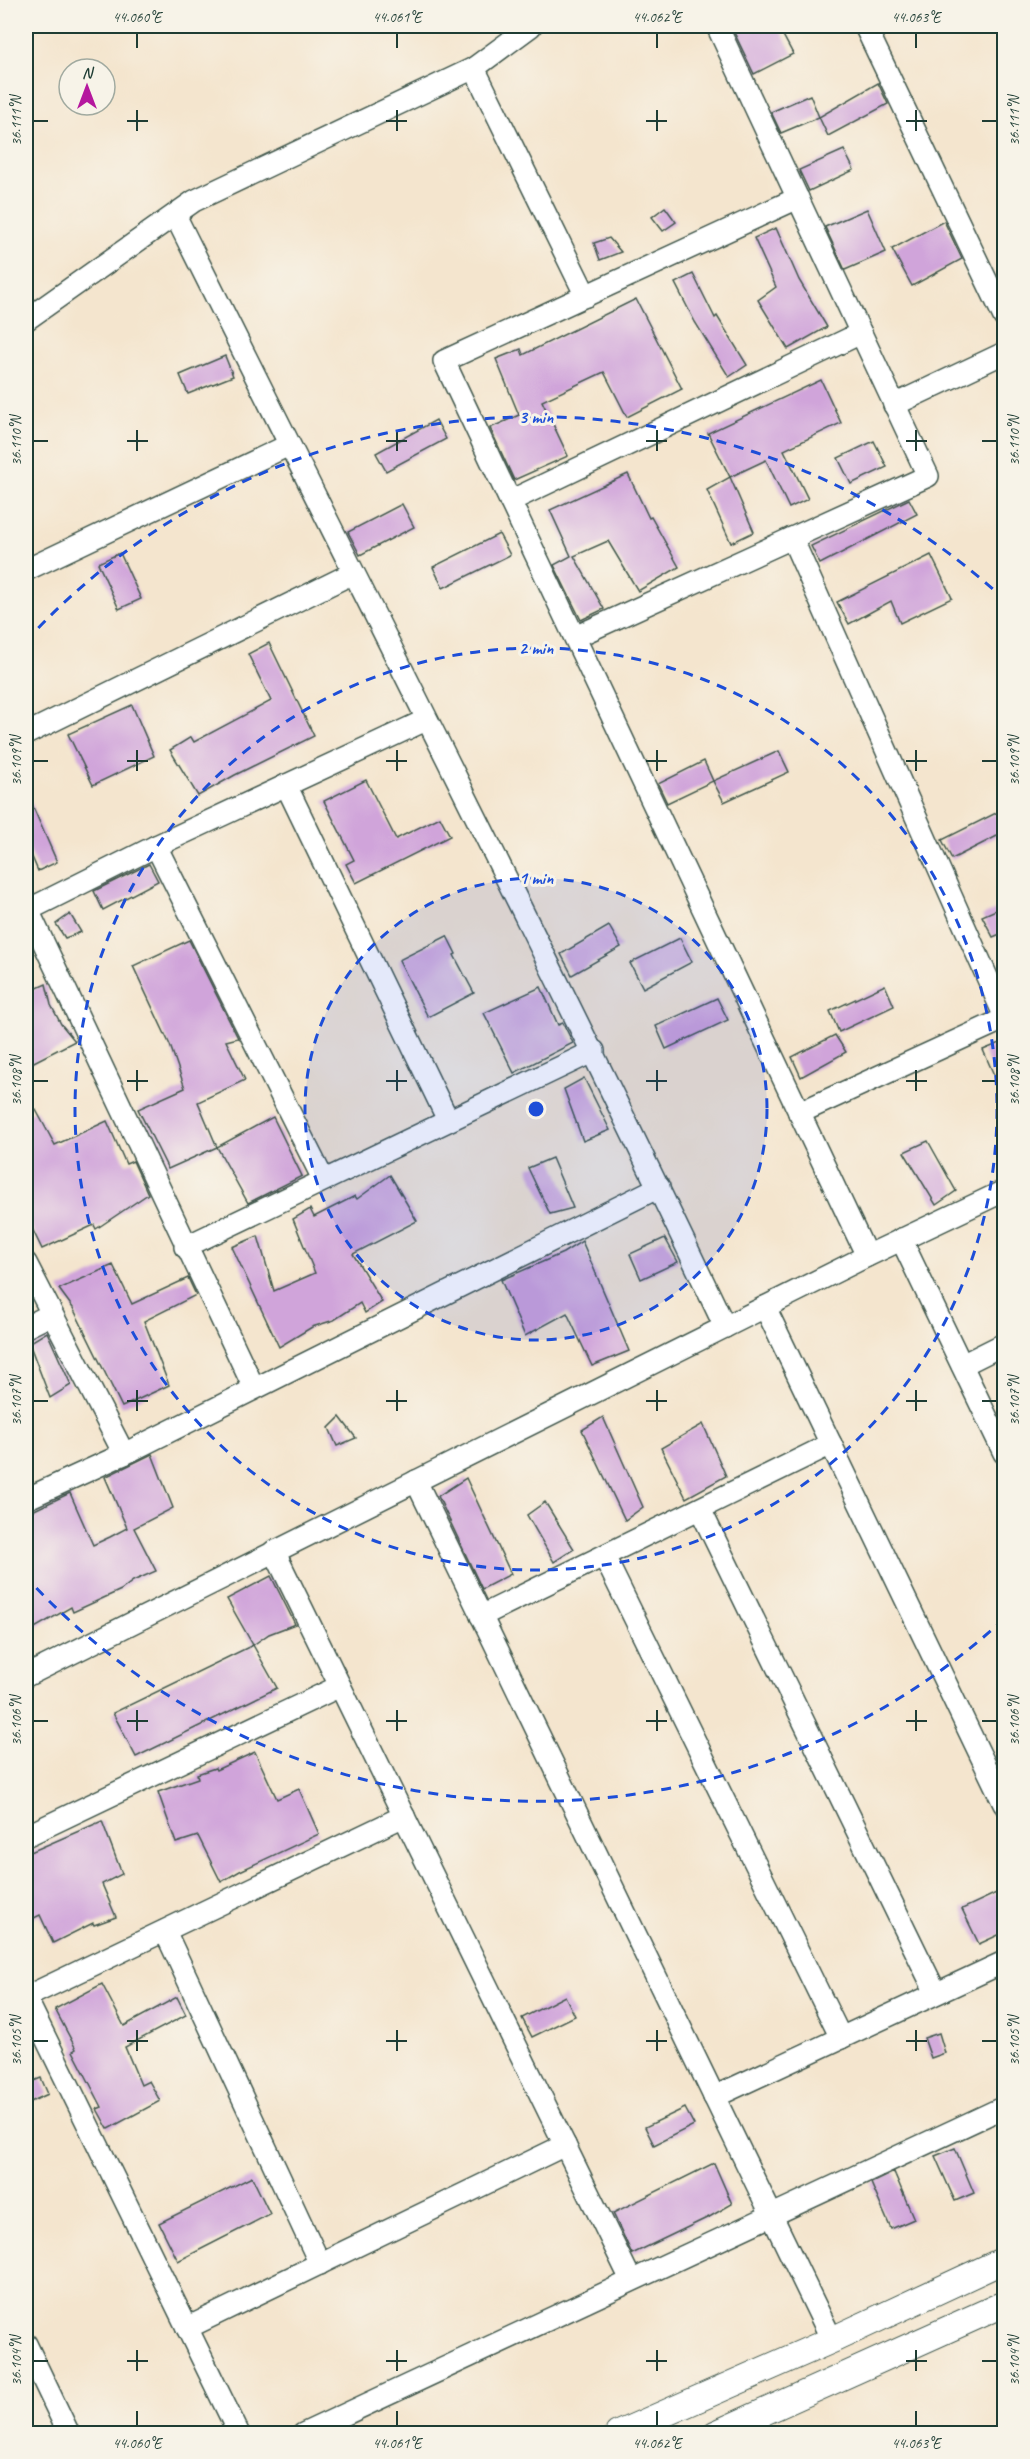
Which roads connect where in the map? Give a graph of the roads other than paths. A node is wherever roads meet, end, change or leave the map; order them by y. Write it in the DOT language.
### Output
graph roads {
  1 [pos="531,26"];
  2 [pos="717,26"];
  3 [pos="865,26"];
  4 [pos="474,68"];
  5 [pos="798,198"];
  6 [pos="175,215"];
  7 [pos="586,296"];
  8 [pos="1005,317"];
  9 [pos="26,320"];
  10 [pos="861,333"];
  11 [pos="1005,353"];
  12 [pos="894,405"];
  13 [pos="289,445"];
  14 [pos="510,501"];
  15 [pos="792,538"];
  16 [pos="26,570"];
  17 [pos="353,573"];
  18 [pos="574,637"];
  19 [pos="426,720"];
  20 [pos="26,734"];
  21 [pos="286,784"];
  22 [pos="156,846"];
  23 [pos="26,910"];
  24 [pos="1005,1017"];
  25 [pos="594,1051"];
  26 [pos="799,1113"];
  27 [pos="448,1120"];
  28 [pos="323,1179"];
  29 [pos="659,1187"];
  30 [pos="1005,1191"];
  31 [pos="901,1239"];
  32 [pos="185,1247"];
  33 [pos="867,1256"];
  34 [pos="26,1263"];
  35 [pos="765,1307"];
  36 [pos="50,1315"];
  37 [pos="725,1326"];
  38 [pos="26,1327"];
  39 [pos="1005,1344"];
  40 [pos="962,1365"];
  41 [pos="254,1388"];
  42 [pos="831,1444"];
  43 [pos="1005,1453"];
  44 [pos="124,1454"];
  45 [pos="416,1481"];
  46 [pos="26,1499"];
  47 [pos="700,1509"];
  48 [pos="274,1551"];
  49 [pos="604,1556"];
  50 [pos="481,1616"];
  51 [pos="26,1676"];
  52 [pos="340,1686"];
  53 [pos="1005,1804"];
  54 [pos="404,1816"];
  55 [pos="26,1836"];
  56 [pos="165,1931"];
  57 [pos="1005,1962"];
  58 [pos="936,1993"];
  59 [pos="26,1997"];
  60 [pos="841,2038"];
  61 [pos="714,2097"];
  62 [pos="1005,2107"];
  63 [pos="565,2145"];
  64 [pos="771,2214"];
  65 [pos="1005,2260"];
  66 [pos="320,2264"];
  67 [pos="631,2280"];
  68 [pos="1005,2304"];
  69 [pos="188,2328"];
  70 [pos="832,2340"];
  71 [pos="26,2343"];
  72 [pos="69,2433"];
  73 [pos="239,2433"];
  74 [pos="303,2433"];
  75 [pos="618,2433"];
  76 [pos="715,2433"];
  1 -- 4 [label="street"];
  2 -- 5 [label="street"];
  3 -- 8 [label="street"];
  4 -- 6 [label="street"];
  4 -- 7 [label="street"];
  5 -- 7 [label="street"];
  5 -- 10 [label="street"];
  6 -- 9 [label="street"];
  6 -- 13 [label="street"];
  7 -- 14 [label="street"];
  10 -- 12 [label="street"];
  10 -- 14 [label="street"];
  11 -- 12 [label="street"];
  12 -- 15 [label="street"];
  13 -- 16 [label="street"];
  13 -- 17 [label="street"];
  14 -- 18 [label="street"];
  15 -- 18 [label="street"];
  15 -- 24 [label="street"];
  17 -- 19 [label="street"];
  17 -- 20 [label="street"];
  18 -- 26 [label="street"];
  19 -- 21 [label="street"];
  19 -- 25 [label="street"];
  21 -- 22 [label="street"];
  21 -- 27 [label="street"];
  22 -- 23 [label="street"];
  22 -- 28 [label="street"];
  23 -- 32 [label="street"];
  24 -- 26 [label="street"];
  25 -- 27 [label="street"];
  25 -- 29 [label="street"];
  26 -- 33 [label="street"];
  27 -- 28 [label="street"];
  28 -- 32 [label="street"];
  29 -- 37 [label="street"];
  29 -- 41 [label="street"];
  30 -- 31 [label="street"];
  31 -- 33 [label="street"];
  31 -- 40 [label="street"];
  32 -- 41 [label="street"];
  33 -- 35 [label="street"];
  34 -- 36 [label="street"];
  35 -- 37 [label="street"];
  35 -- 42 [label="street"];
  36 -- 38 [label="street"];
  36 -- 44 [label="street"];
  37 -- 45 [label="street"];
  39 -- 40 [label="street"];
  40 -- 43 [label="street"];
  41 -- 44 [label="street"];
  42 -- 47 [label="street"];
  42 -- 53 [label="street"];
  44 -- 46 [label="street"];
  45 -- 48 [label="street"];
  45 -- 50 [label="street"];
  47 -- 49 [label="street"];
  47 -- 58 [label="street"];
  48 -- 51 [label="street"];
  48 -- 52 [label="street"];
  49 -- 50 [label="street"];
  49 -- 60 [label="street"];
  50 -- 61 [label="street"];
  52 -- 54 [label="street"];
  52 -- 55 [label="street"];
  54 -- 56 [label="street"];
  54 -- 63 [label="street"];
  56 -- 59 [label="street"];
  56 -- 66 [label="street"];
  57 -- 58 [label="street"];
  58 -- 60 [label="street"];
  59 -- 69 [label="street"];
  60 -- 61 [label="street"];
  61 -- 64 [label="street"];
  62 -- 64 [label="street"];
  63 -- 66 [label="street"];
  63 -- 67 [label="street"];
  64 -- 67 [label="street"];
  64 -- 70 [label="street"];
  65 -- 70 [label="street"];
  66 -- 69 [label="street"];
  67 -- 74 [label="street"];
  68 -- 76 [label="street"];
  69 -- 73 [label="street"];
  70 -- 75 [label="street"];
  71 -- 72 [label="street"];
}
